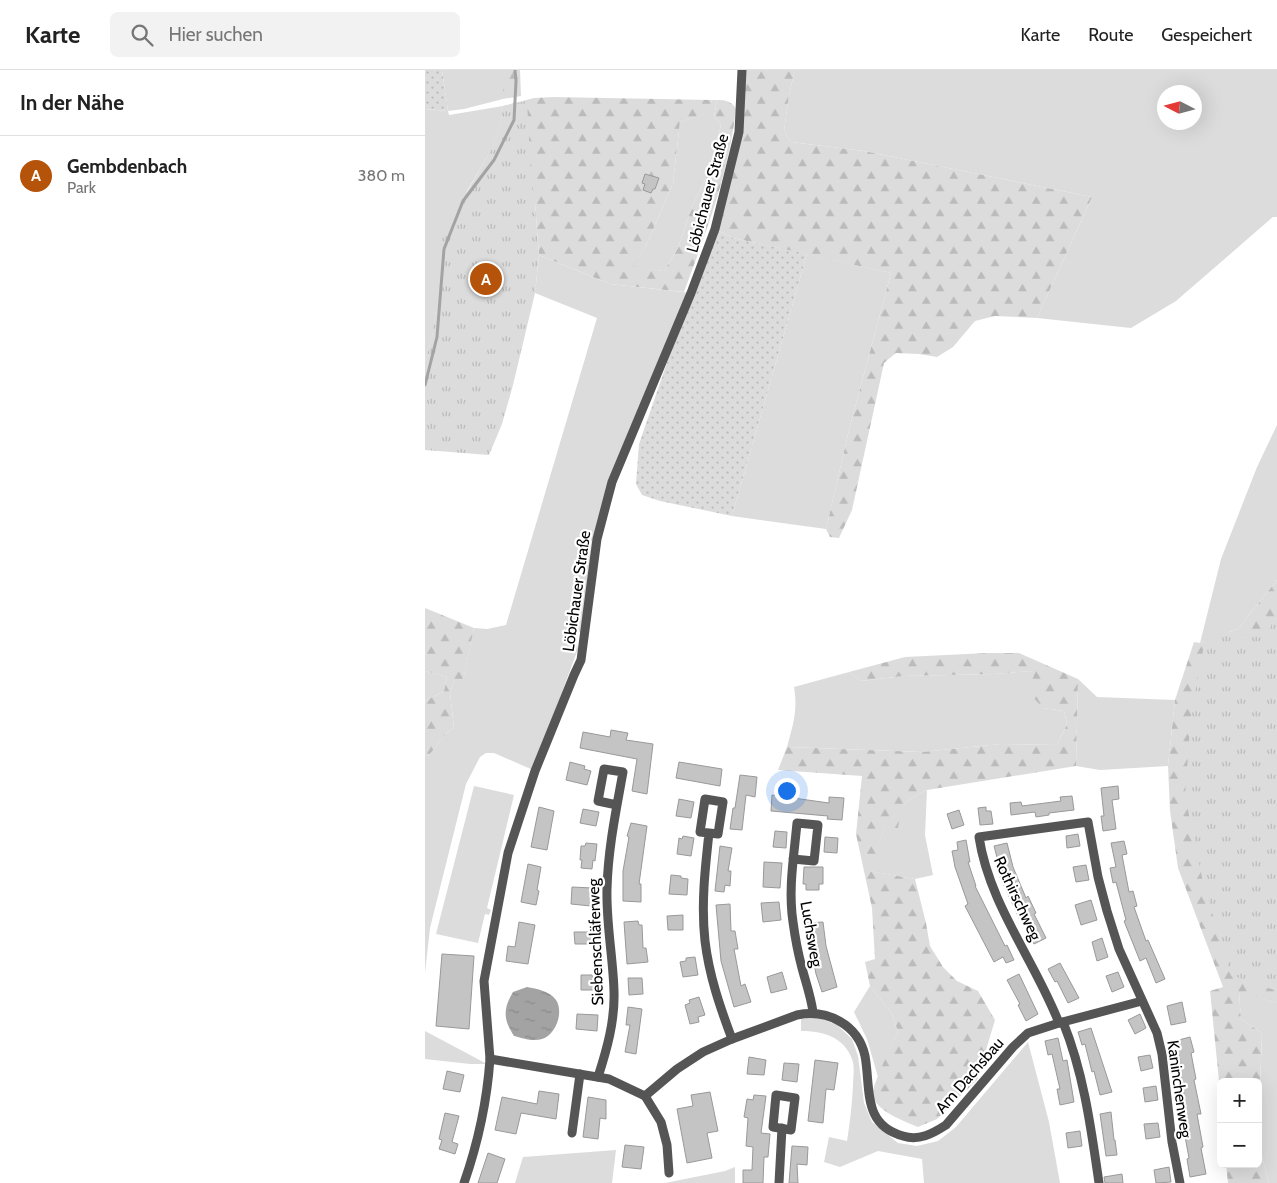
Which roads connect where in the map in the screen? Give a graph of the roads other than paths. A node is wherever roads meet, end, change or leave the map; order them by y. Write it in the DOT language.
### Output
graph roads {
  1 [pos="742,70"];
  2 [pos="617,804"];
  3 [pos="709,833"];
  4 [pos="793,859"];
  5 [pos="1142,1001"];
  6 [pos="813,1012"];
  7 [pos="1061,1022"];
  8 [pos="732,1039"];
  9 [pos="490,1059"];
  10 [pos="580,1074"];
  11 [pos="598,1077"];
  12 [pos="645,1096"];
  13 [pos="782,1128"];
  14 [pos="572,1133"];
  15 [pos="669,1173"];
  16 [pos="464,1183"];
  17 [pos="779,1183"];
  18 [pos="1099,1183"];
  19 [pos="1180,1183"];
  1 -- 9 [label="street, Löbichauer Straße"];
  2 -- 11 [label="street, Siebenschläferweg"];
  3 -- 8 [label="street"];
  4 -- 4 [label="street, Luchsweg"];
  4 -- 6 [label="street, Luchsweg"];
  5 -- 7 [label="street, Am Dachsbau"];
  5 -- 7 [label="street, Rothirschweg"];
  5 -- 19 [label="street, Kaninchenweg"];
  6 -- 7 [label="street, Am Dachsbau"];
  6 -- 8 [label="street, Am Dachsbau"];
  7 -- 18 [label="street"];
  8 -- 12 [label="street, Am Dachsbau"];
  9 -- 10 [label="street"];
  9 -- 16 [label="street, Löbichauer Straße"];
  10 -- 11 [label="street"];
  10 -- 14 [label="street"];
  11 -- 12 [label="street"];
  12 -- 15 [label="street"];
  13 -- 17 [label="street"];
}
